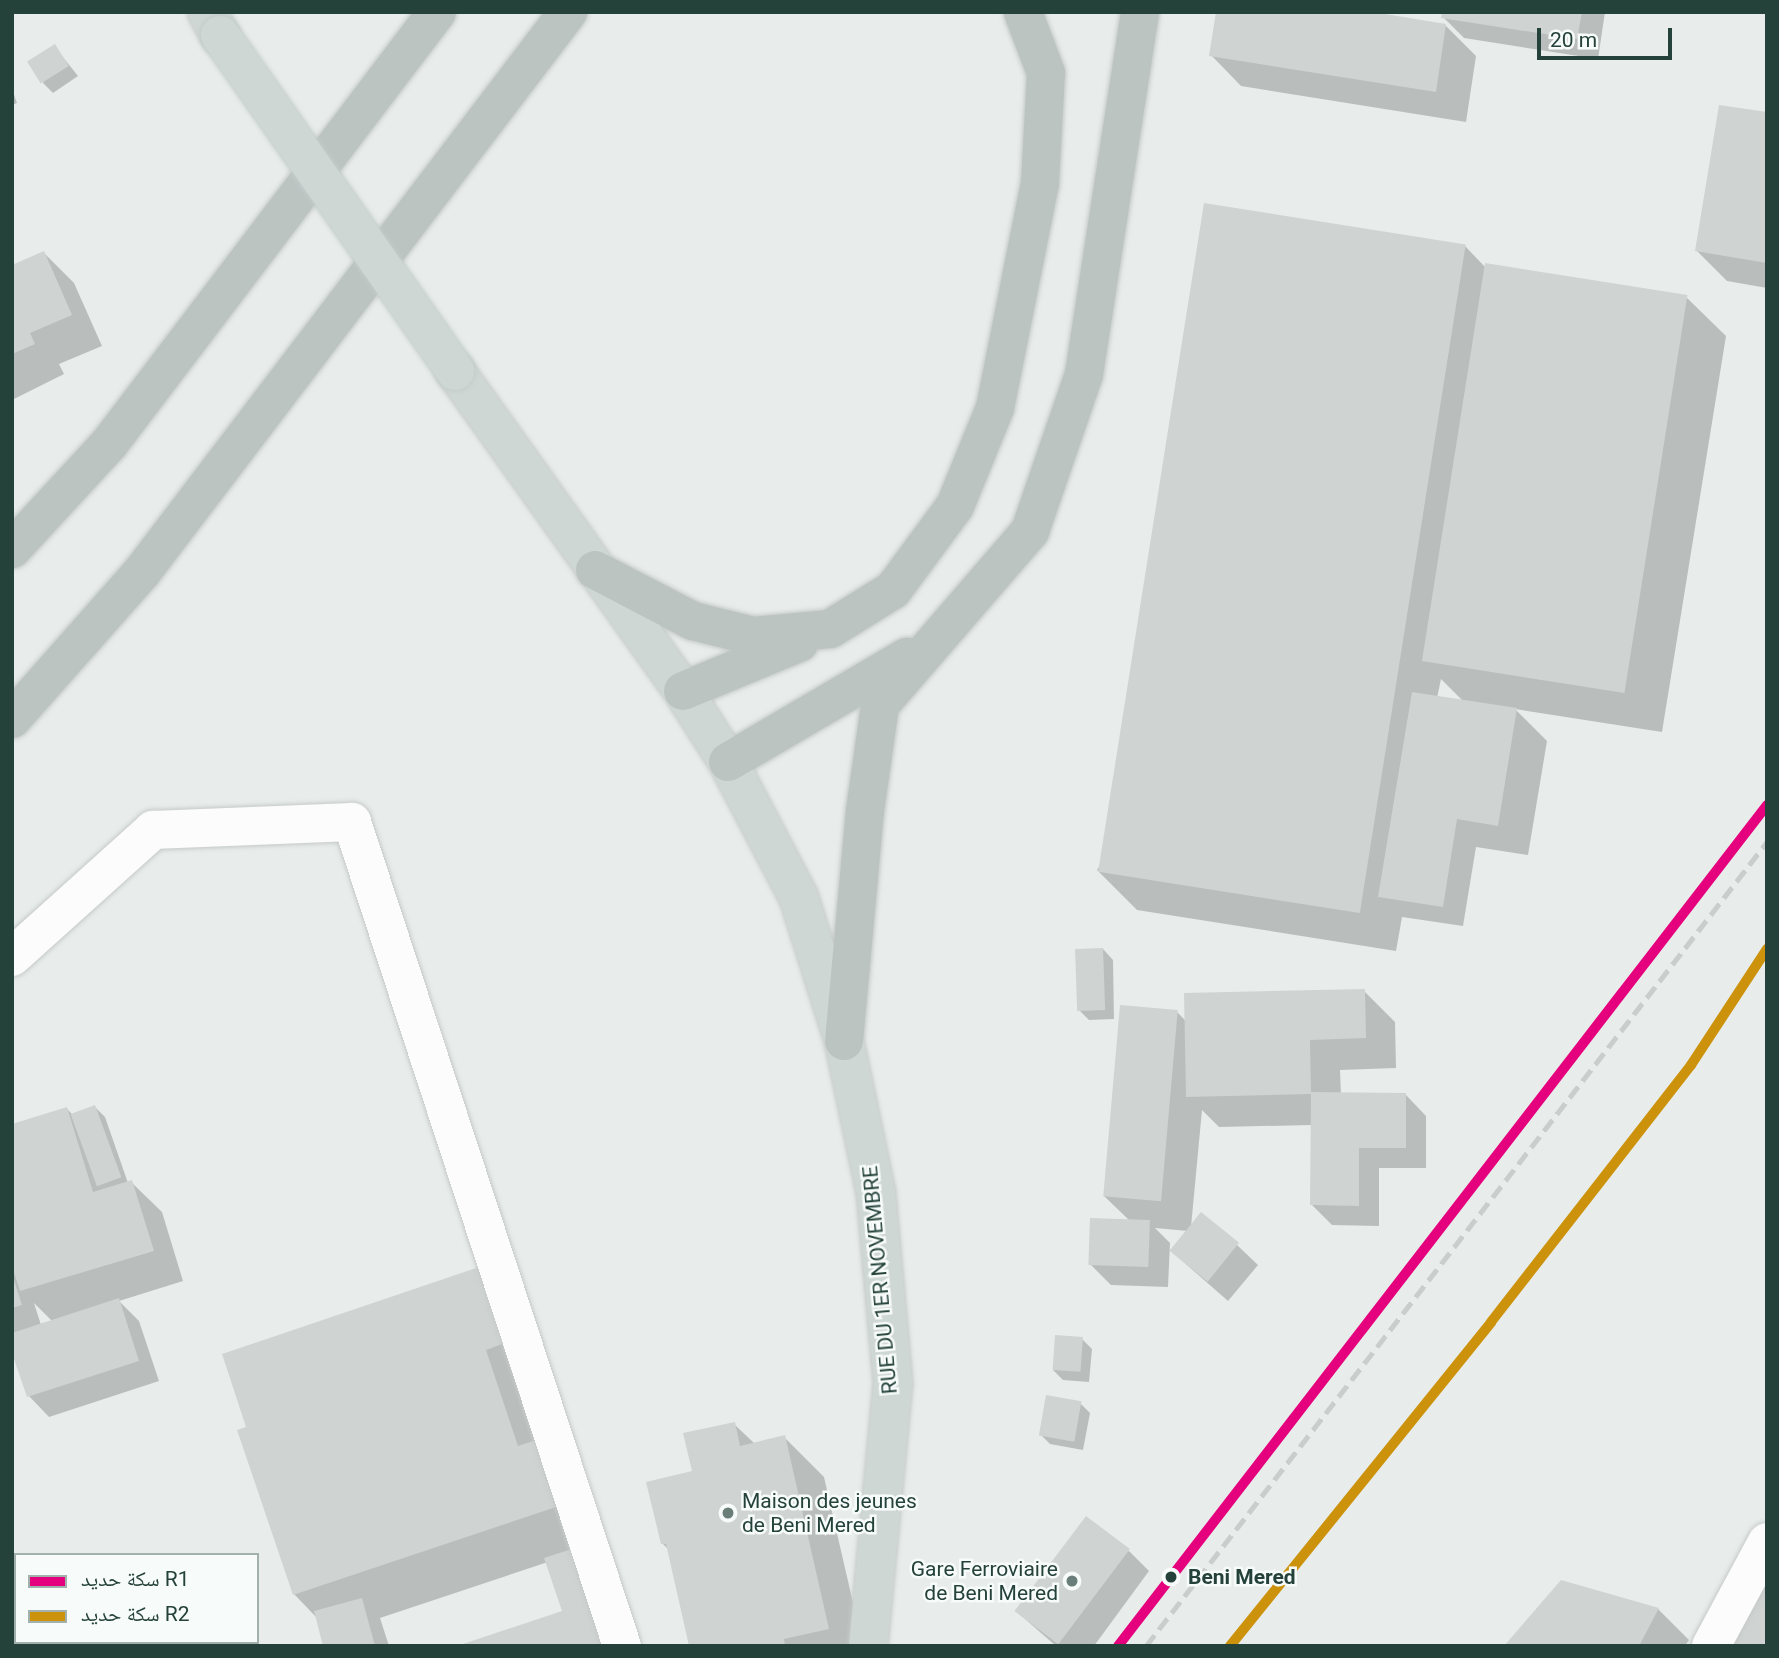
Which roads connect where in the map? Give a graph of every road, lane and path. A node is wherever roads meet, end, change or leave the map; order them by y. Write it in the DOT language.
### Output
graph roads {
  1 [pos="437,12"];
  2 [pos="568,12"];
  3 [pos="1023,12"];
  4 [pos="1140,12"];
  5 [pos="214,24"];
  6 [pos="12,549"];
  7 [pos="595,570"];
  8 [pos="830,629"];
  9 [pos="935,640"];
  10 [pos="683,691"];
  11 [pos="12,719"];
  12 [pos="729,762"];
  13 [pos="12,957"];
  14 [pos="844,1041"];
  15 [pos="1767,1542"];
  16 [pos="622,1646"];
  17 [pos="867,1646"];
  18 [pos="1711,1646"];
  1 -- 6 [label="highway"];
  2 -- 11 [label="highway"];
  3 -- 8 [label="highway"];
  4 -- 9 [label="highway"];
  5 -- 7 [label="main road, RUE DU 1ER NOVEMBRE, bridge"];
  7 -- 8 [label="highway"];
  7 -- 10 [label="main road, RUE DU 1ER NOVEMBRE"];
  8 -- 10 [label="highway"];
  9 -- 12 [label="highway"];
  9 -- 14 [label="highway"];
  10 -- 12 [label="main road, RUE DU 1ER NOVEMBRE"];
  12 -- 14 [label="main road, RUE DU 1ER NOVEMBRE"];
  13 -- 16 [label="street"];
  14 -- 17 [label="main road, RUE DU 1ER NOVEMBRE"];
  15 -- 18 [label="street"];
}
